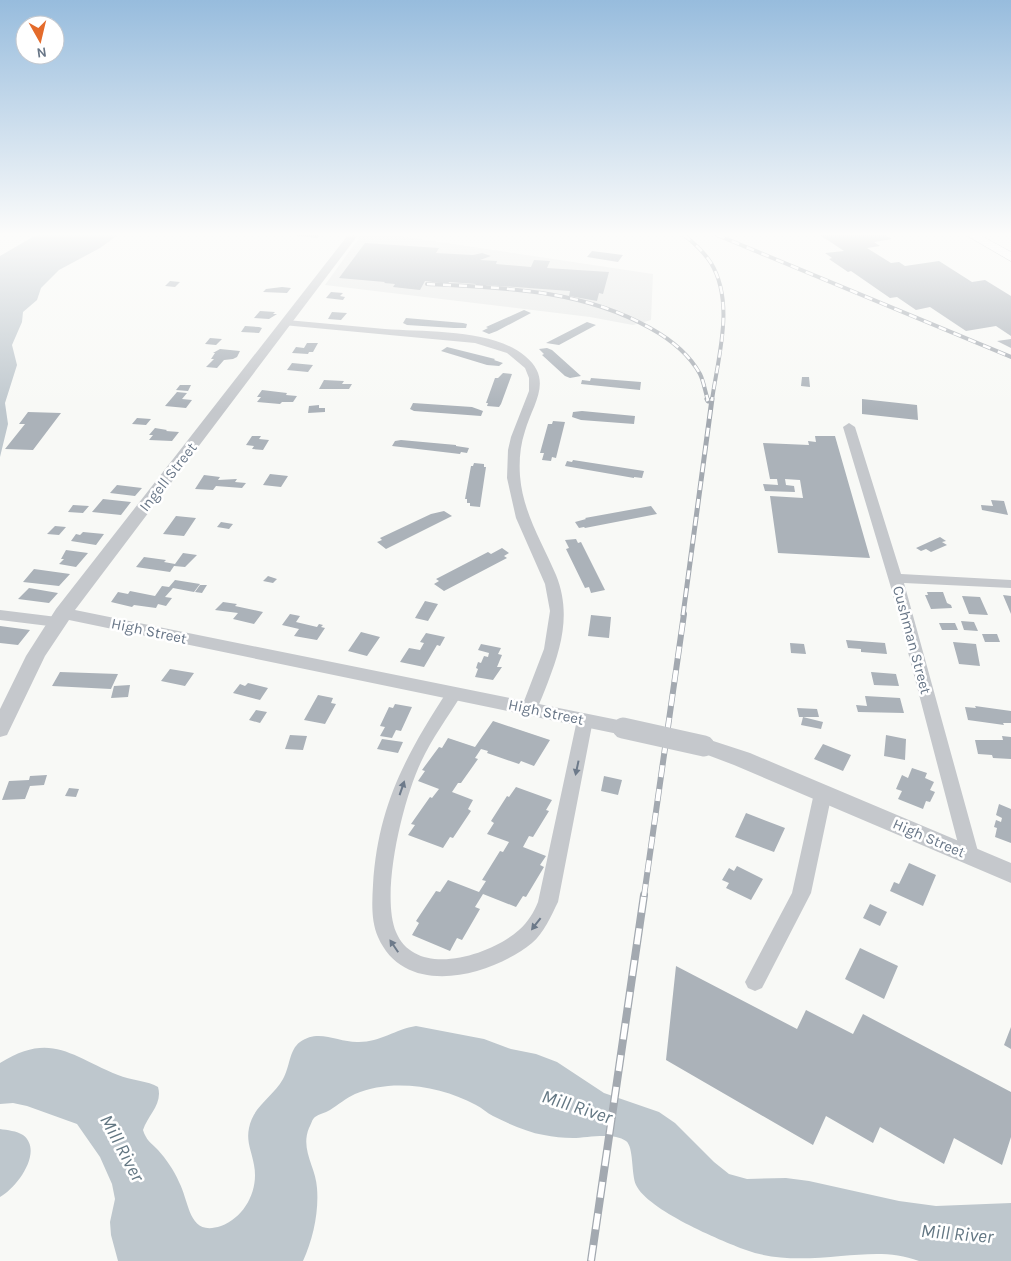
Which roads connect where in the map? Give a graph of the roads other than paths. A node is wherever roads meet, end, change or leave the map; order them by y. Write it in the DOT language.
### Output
graph roads {
  1 [pos="308,294"];
  2 [pos="286,323"];
  3 [pos="849,427"];
  4 [pos="895,578"];
  5 [pos="1011,584"];
  6 [pos="0,615"];
  7 [pos="60,617"];
  8 [pos="454,694"];
  9 [pos="529,709"];
  10 [pos="585,720"];
  11 [pos="0,730"];
  12 [pos="823,793"];
  13 [pos="970,855"];
  14 [pos="1011,873"];
  15 [pos="755,982"];
  1 -- 2 [label="street, Ingell Street"];
  2 -- 7 [label="street, Ingell Street"];
  2 -- 9 [label="street"];
  3 -- 4 [label="street, Cushman Street"];
  4 -- 5 [label="street"];
  4 -- 13 [label="street, Cushman Street"];
  6 -- 7 [label="street"];
  7 -- 8 [label="street, High Street"];
  7 -- 11 [label="street, Ingell Street"];
  8 -- 9 [label="street, High Street"];
  10 -- 8 [label="street, one-way"];
  9 -- 10 [label="street, High Street"];
  10 -- 12 [label="street, High Street, bridge"];
  12 -- 13 [label="street, High Street"];
  12 -- 15 [label="street"];
  13 -- 14 [label="street, High Street"];
}
